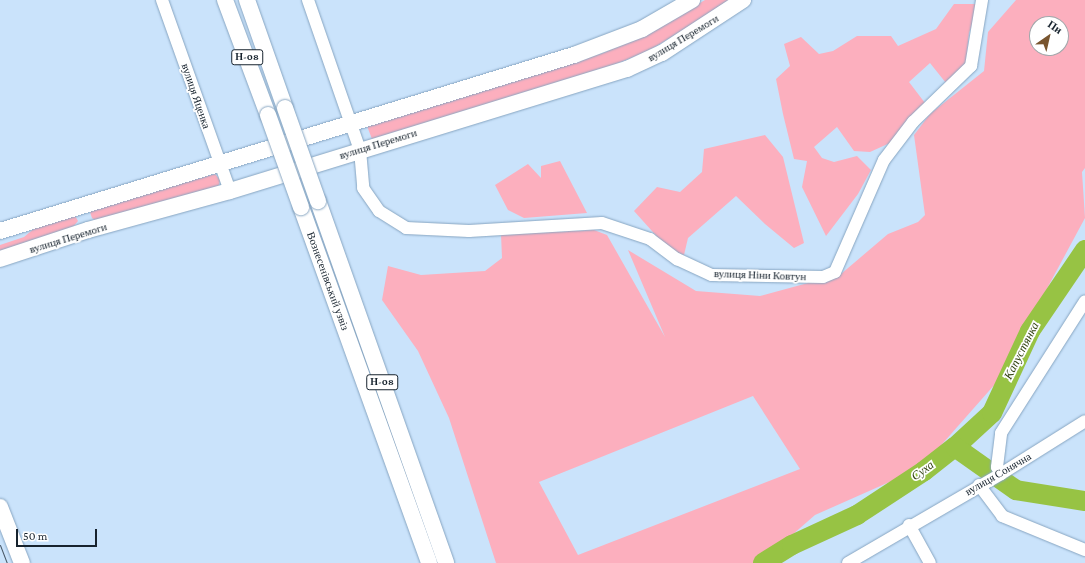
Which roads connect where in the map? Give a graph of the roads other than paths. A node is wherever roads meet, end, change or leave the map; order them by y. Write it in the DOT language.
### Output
graph roads {
  1 [pos="162,0"];
  2 [pos="225,0"];
  3 [pos="247,0"];
  4 [pos="308,0"];
  5 [pos="692,0"];
  6 [pos="743,0"];
  7 [pos="982,0"];
  8 [pos="352,122"];
  9 [pos="360,150"];
  10 [pos="220,166"];
  11 [pos="230,192"];
  12 [pos="79,206"];
  13 [pos="88,230"];
  14 [pos="0,231"];
  15 [pos="0,259"];
  16 [pos="1085,301"];
  17 [pos="1085,421"];
  18 [pos="1001,474"];
  19 [pos="982,484"];
  20 [pos="0,507"];
  21 [pos="909,525"];
  22 [pos="1085,550"];
  23 [pos="22,563"];
  24 [pos="429,563"];
  25 [pos="446,563"];
  26 [pos="848,563"];
  27 [pos="930,563"];
  1 -- 10 [label="street, вулиця Яценка"];
  2 -- 24 [label="main road, Вознесенівський узвіз / Н-08, bridge"];
  3 -- 25 [label="main road, Вознесенівський узвіз / Н-08, bridge"];
  4 -- 8 [label="street"];
  5 -- 8 [label="main road"];
  6 -- 9 [label="main road, вулиця Перемоги"];
  7 -- 9 [label="street, вулиця Ніни Ковтун"];
  8 -- 9 [label="street"];
  8 -- 10 [label="main road"];
  9 -- 11 [label="main road, вулиця Перемоги"];
  10 -- 11 [label="street, вулиця Яценка"];
  10 -- 12 [label="main road"];
  11 -- 13 [label="main road, вулиця Перемоги"];
  12 -- 13 [label="main road"];
  12 -- 14 [label="main road"];
  13 -- 15 [label="main road, вулиця Перемоги"];
  16 -- 18 [label="street"];
  17 -- 18 [label="street, вулиця Сонячна"];
  18 -- 19 [label="street, вулиця Сонячна"];
  19 -- 21 [label="street, вулиця Сонячна"];
  19 -- 22 [label="street"];
  20 -- 23 [label="main road"];
  21 -- 26 [label="street, вулиця Сонячна"];
  21 -- 27 [label="street"];
}
